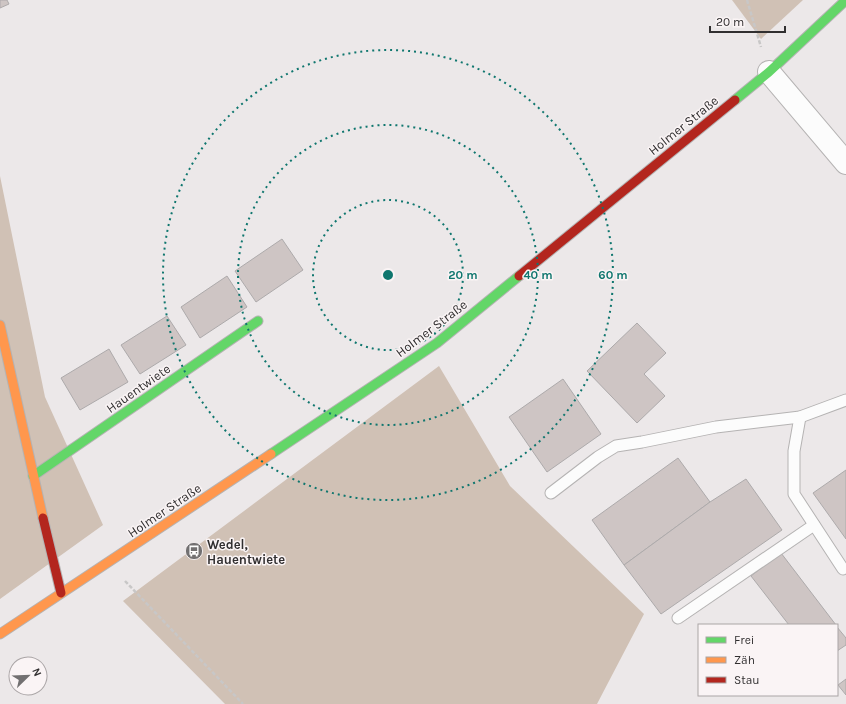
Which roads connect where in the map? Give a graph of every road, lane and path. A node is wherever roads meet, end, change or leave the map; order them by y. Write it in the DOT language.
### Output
graph roads {
  1 [pos="747,0"];
  2 [pos="846,0"];
  3 [pos="769,72"];
  4 [pos="846,163"];
  5 [pos="258,321"];
  6 [pos="0,325"];
  7 [pos="846,400"];
  8 [pos="800,417"];
  9 [pos="33,476"];
  10 [pos="551,493"];
  11 [pos="814,525"];
  12 [pos="108,564"];
  13 [pos="843,568"];
  14 [pos="61,593"];
  15 [pos="678,618"];
  16 [pos="0,634"];
  17 [pos="243,704"];
  1 -- 3 [label="path"];
  2 -- 3 [label="main road, Holmer Straße"];
  3 -- 4 [label="street"];
  3 -- 12 [label="main road, Holmer Straße"];
  5 -- 9 [label="main road, Hauentwiete"];
  6 -- 9 [label="main road"];
  7 -- 8 [label="lane"];
  8 -- 10 [label="lane"];
  8 -- 11 [label="lane"];
  9 -- 14 [label="main road"];
  11 -- 13 [label="lane"];
  11 -- 15 [label="lane"];
  12 -- 14 [label="main road, Holmer Straße"];
  12 -- 17 [label="path"];
  14 -- 16 [label="main road, Holmer Straße"];
}
